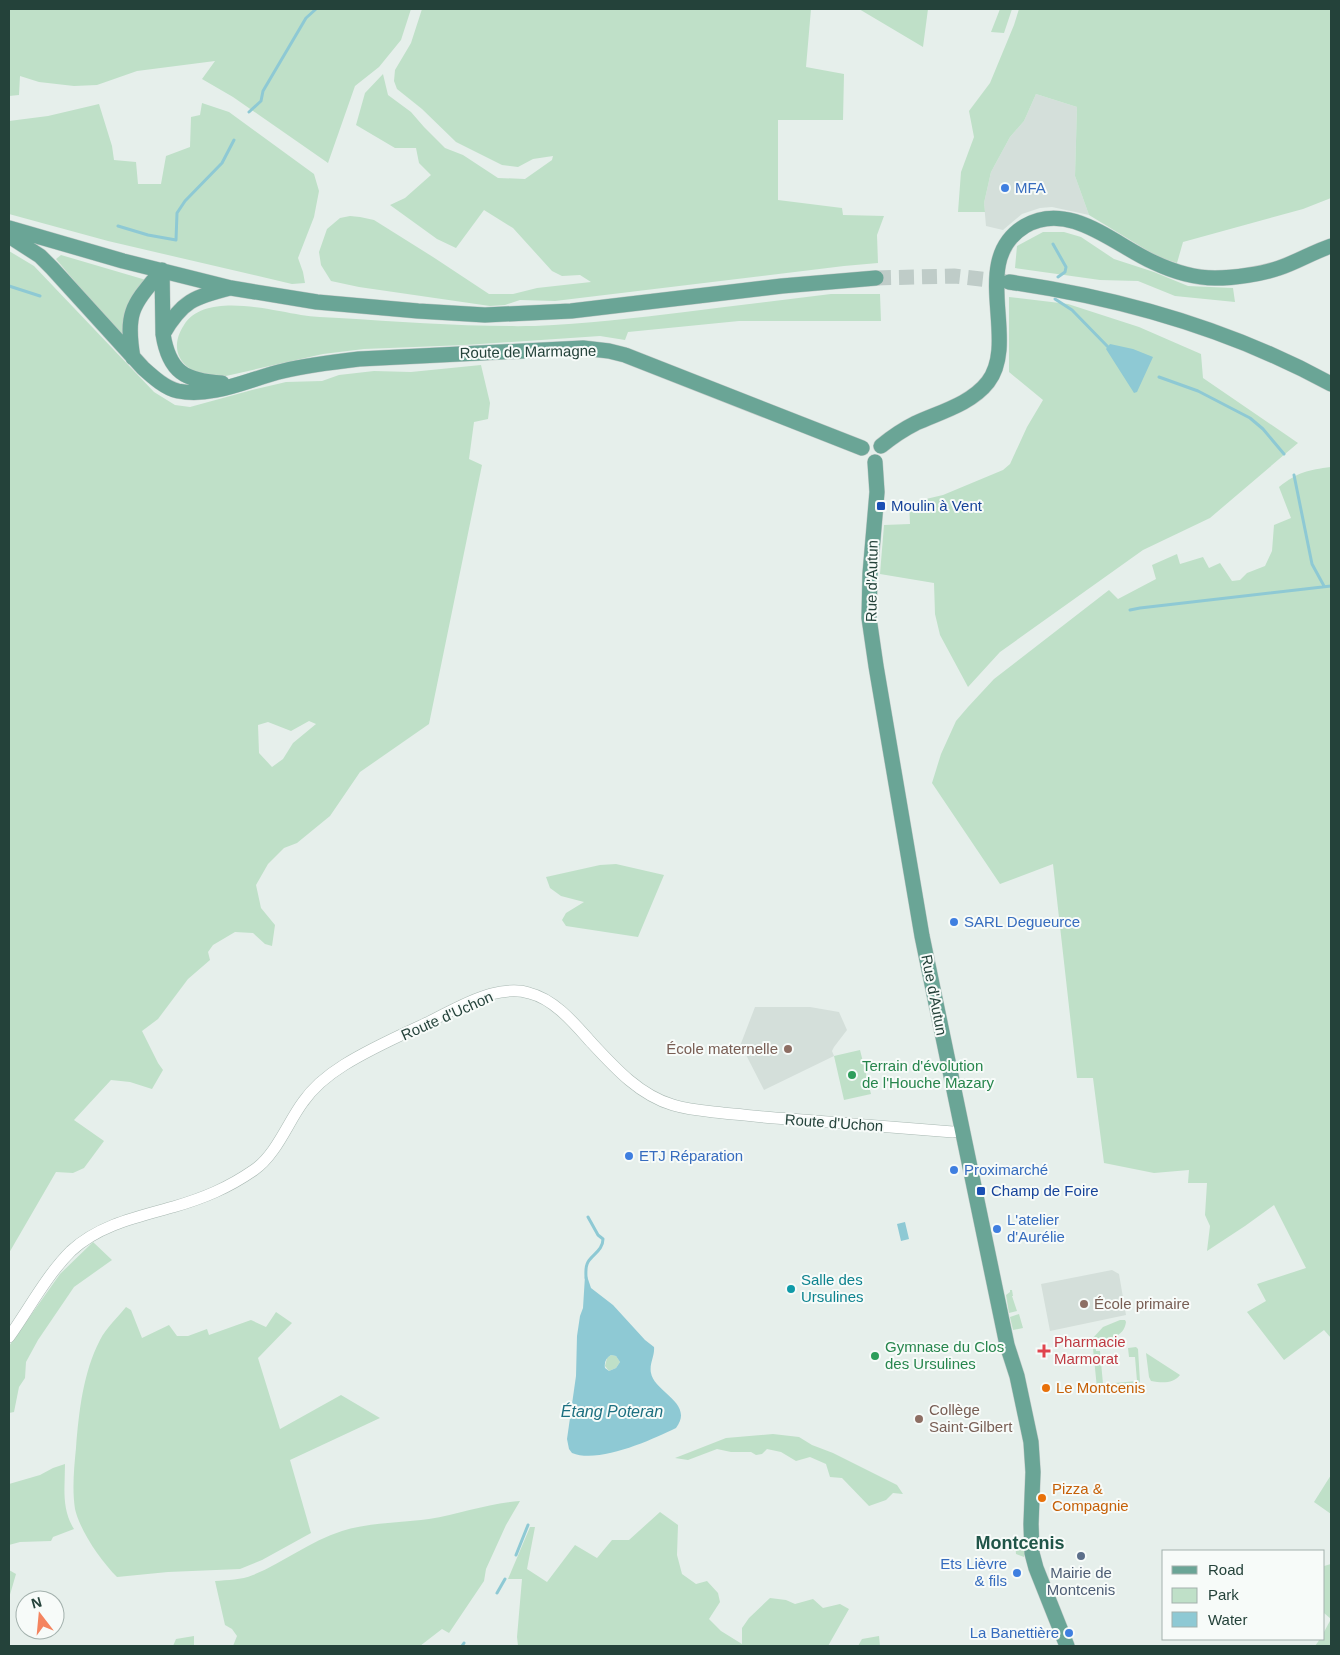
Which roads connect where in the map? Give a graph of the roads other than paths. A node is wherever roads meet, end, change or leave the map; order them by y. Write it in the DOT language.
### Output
graph roads {
  1 [pos="9,228"];
  2 [pos="9,236"];
  3 [pos="1331,246"];
  4 [pos="162,270"];
  5 [pos="876,278"];
  6 [pos="1009,282"];
  7 [pos="231,288"];
  8 [pos="163,334"];
  9 [pos="133,358"];
  10 [pos="238,384"];
  11 [pos="1331,384"];
  12 [pos="881,446"];
  13 [pos="862,448"];
  14 [pos="875,462"];
  15 [pos="962,1130"];
  16 [pos="9,1338"];
  17 [pos="1067,1646"];
  1 -- 4 [label="main road"];
  2 -- 9 [label="main road, Route de Marmagne"];
  3 -- 12 [label="main road"];
  4 -- 7 [label="main road"];
  4 -- 8 [label="main road, Route de Marmagne"];
  4 -- 9 [label="main road"];
  5 -- 7 [label="main road"];
  6 -- 11 [label="main road"];
  7 -- 8 [label="main road"];
  8 -- 10 [label="main road, Route de Marmagne"];
  9 -- 10 [label="main road, Route de Marmagne"];
  10 -- 13 [label="main road, Route de Marmagne"];
  12 -- 13 [label="main road"];
  12 -- 14 [label="main road"];
  13 -- 14 [label="main road"];
  14 -- 15 [label="main road, Rue d'Autun"];
  15 -- 16 [label="street, Route d'Uchon"];
  15 -- 17 [label="main road, Rue d'Autun"];
}
